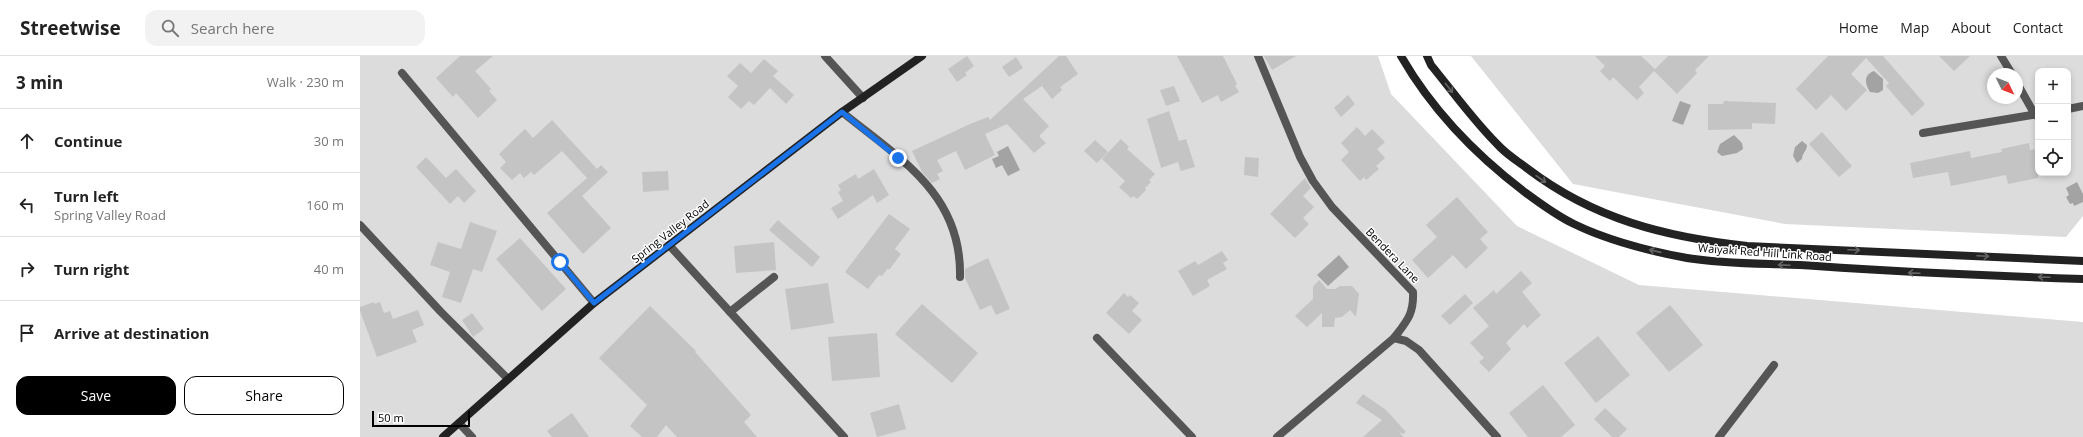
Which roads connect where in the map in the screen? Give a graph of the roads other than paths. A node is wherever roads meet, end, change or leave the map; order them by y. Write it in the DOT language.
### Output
graph roads {
  1 [pos="825,56"];
  2 [pos="922,56"];
  3 [pos="1258,56"];
  4 [pos="1401,56"];
  5 [pos="1427,56"];
  6 [pos="2001,56"];
  7 [pos="2008,68"];
  8 [pos="402,73"];
  9 [pos="2023,93"];
  10 [pos="863,98"];
  11 [pos="2083,106"];
  12 [pos="2071,108"];
  13 [pos="842,112"];
  14 [pos="2035,112"];
  15 [pos="2035,114"];
  16 [pos="1923,133"];
  17 [pos="360,225"];
  18 [pos="669,245"];
  19 [pos="2083,261"];
  20 [pos="774,277"];
  21 [pos="960,277"];
  22 [pos="2083,279"];
  23 [pos="594,303"];
  24 [pos="730,312"];
  25 [pos="1097,338"];
  26 [pos="1394,338"];
  27 [pos="1774,365"];
  28 [pos="508,379"];
  29 [pos="459,423"];
  30 [pos="444,437"];
  31 [pos="472,437"];
  32 [pos="844,437"];
  33 [pos="1192,437"];
  34 [pos="1277,437"];
  35 [pos="1497,437"];
  36 [pos="1719,437"];
  1 -- 10 [label="street"];
  2 -- 10 [label="main road, Spring Valley Road"];
  3 -- 26 [label="street, Bendera Lane"];
  22 -- 4 [label="main road, Waiyaki Red Hill Link Road, one-way"];
  5 -- 19 [label="main road, Waiyaki Red Hill Link Road, one-way"];
  6 -- 7 [label="street"];
  8 -- 23 [label="street"];
  9 -- 14 [label="street"];
  10 -- 13 [label="main road, Spring Valley Road"];
  11 -- 12 [label="street"];
  13 -- 18 [label="main road, Spring Valley Road"];
  13 -- 21 [label="street"];
  15 -- 16 [label="street"];
  17 -- 28 [label="street"];
  18 -- 23 [label="main road, Spring Valley Road"];
  18 -- 24 [label="street"];
  20 -- 24 [label="street"];
  23 -- 28 [label="main road, Spring Valley Road"];
  24 -- 32 [label="street"];
  25 -- 33 [label="street"];
  26 -- 34 [label="street, Bendera Lane"];
  26 -- 35 [label="street"];
  27 -- 36 [label="street"];
  28 -- 29 [label="main road, Spring Valley Road"];
  29 -- 30 [label="main road, Spring Valley Road"];
  29 -- 31 [label="street"];
}
